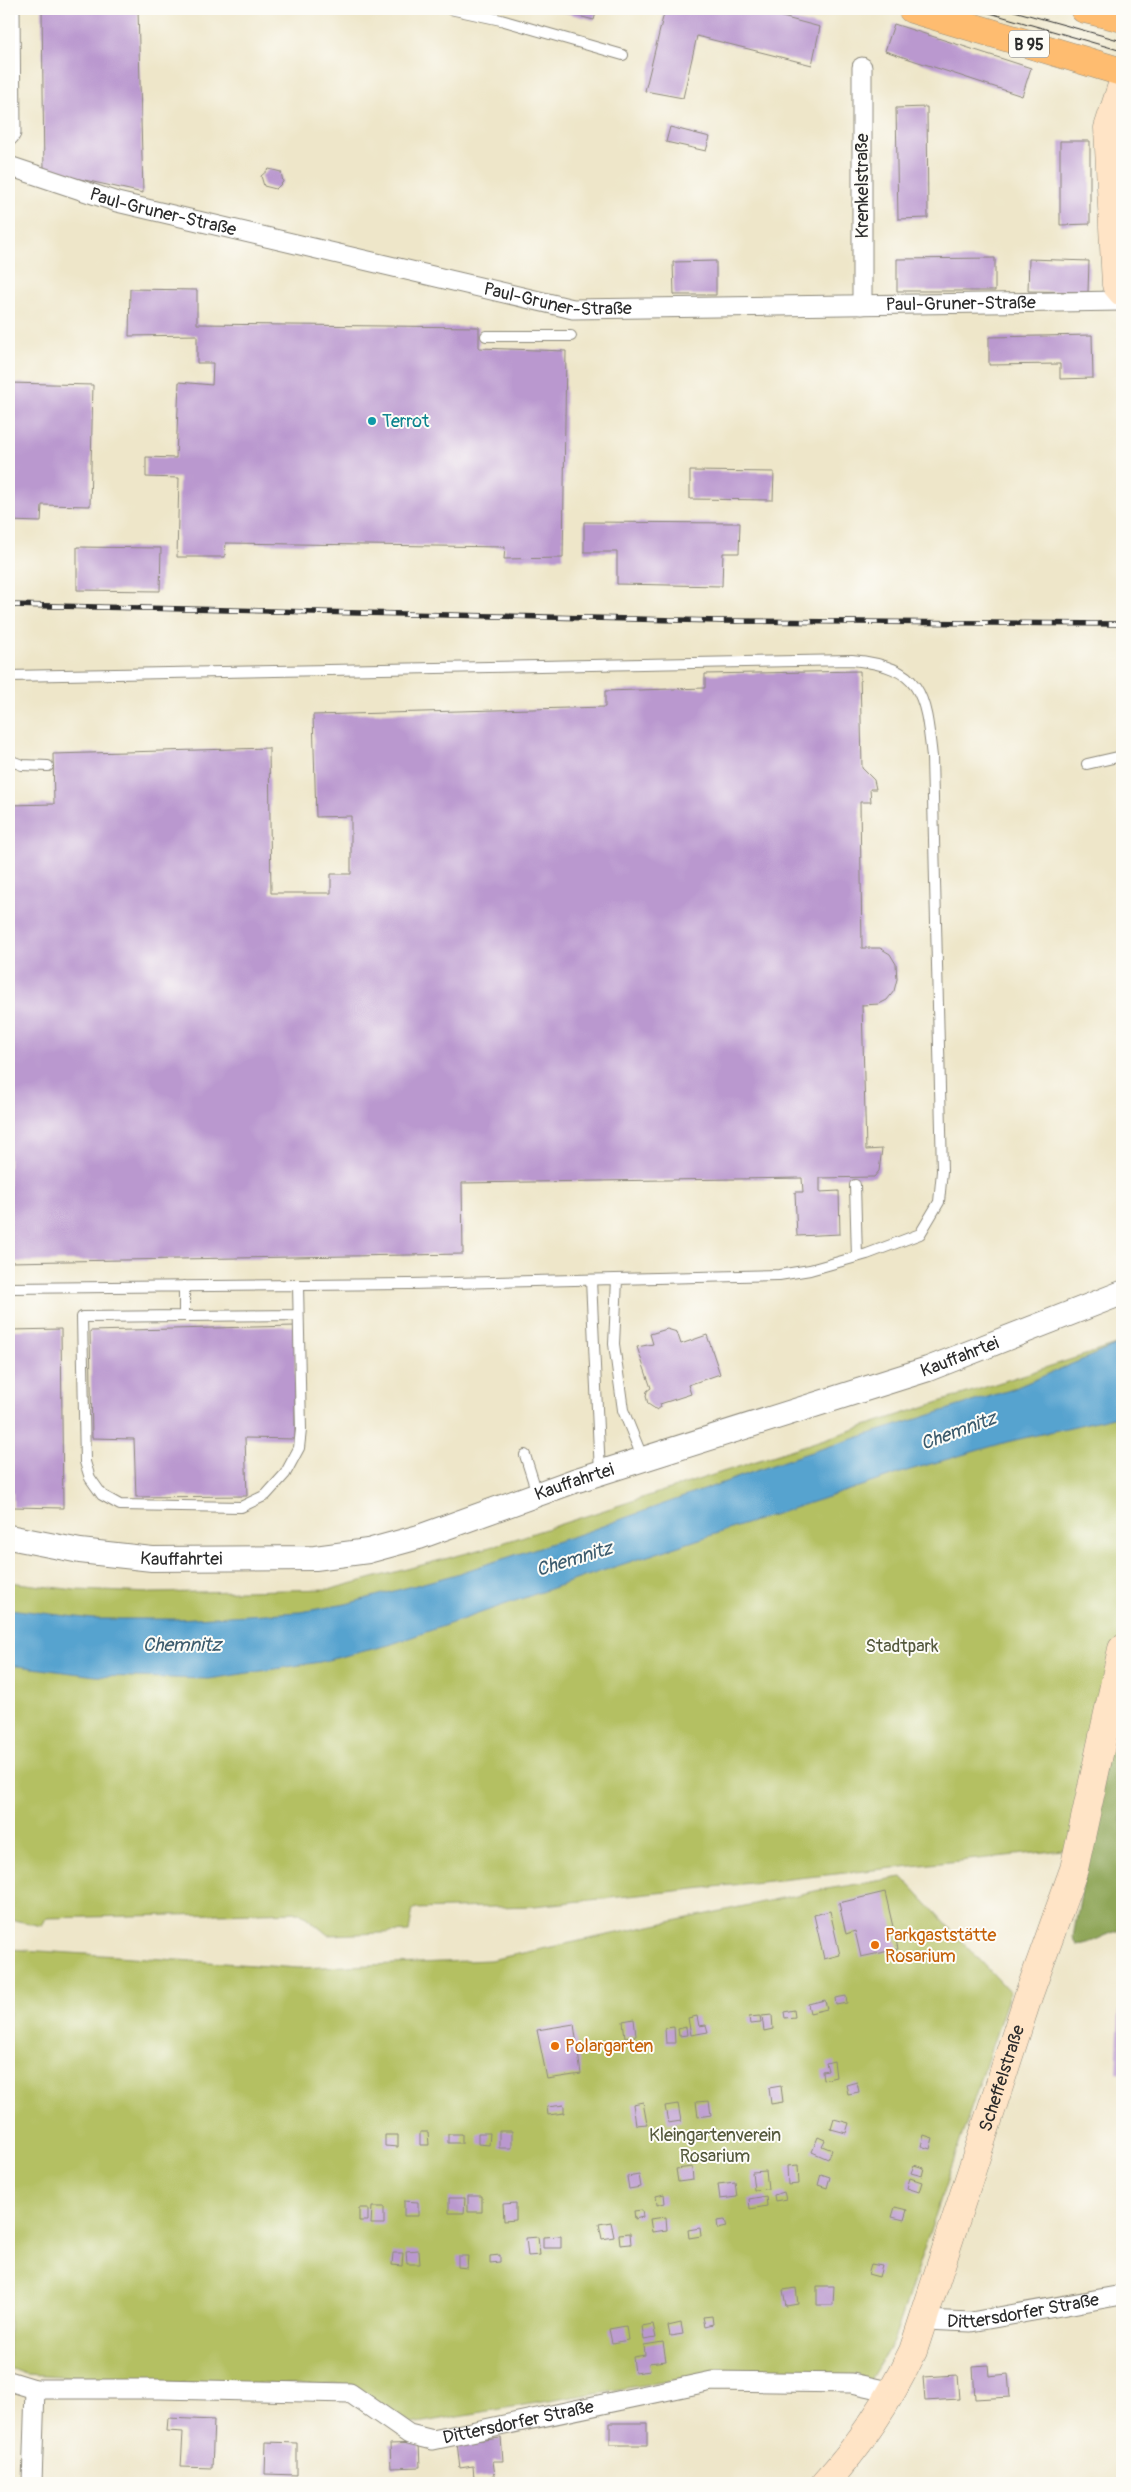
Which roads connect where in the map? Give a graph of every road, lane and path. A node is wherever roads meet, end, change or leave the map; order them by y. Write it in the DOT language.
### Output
graph roads {
  1 [pos="10,9"];
  2 [pos="450,9"];
  3 [pos="912,9"];
  4 [pos="1084,9"];
  5 [pos="1122,18"];
  6 [pos="624,55"];
  7 [pos="862,67"];
  8 [pos="1122,72"];
  9 [pos="1122,85"];
  10 [pos="9,136"];
  11 [pos="9,166"];
  12 [pos="1122,292"];
  13 [pos="1122,301"];
  14 [pos="862,305"];
  15 [pos="486,336"];
  16 [pos="571,336"];
  17 [pos="9,676"];
  18 [pos="1122,756"];
  19 [pos="9,760"];
  20 [pos="1087,764"];
  21 [pos="48,766"];
  22 [pos="855,1186"];
  23 [pos="857,1257"];
  24 [pos="617,1279"];
  25 [pos="591,1280"];
  26 [pos="298,1285"];
  27 [pos="184,1286"];
  28 [pos="9,1288"];
  29 [pos="1122,1293"];
  30 [pos="298,1315"];
  31 [pos="184,1316"];
  32 [pos="525,1455"];
  33 [pos="643,1460"];
  34 [pos="600,1473"];
  35 [pos="537,1493"];
  36 [pos="9,1537"];
  37 [pos="1122,1649"];
  38 [pos="1122,2295"];
  39 [pos="924,2320"];
  40 [pos="9,2381"];
  41 [pos="35,2389"];
  42 [pos="893,2392"];
  43 [pos="32,2483"];
  44 [pos="824,2483"];
  1 -- 10 [label="street"];
  2 -- 6 [label="lane"];
  3 -- 8 [label="main road, B 95"];
  4 -- 5 [label="main road"];
  7 -- 14 [label="street, Krenkelstraße"];
  9 -- 12 [label="main road"];
  11 -- 14 [label="street, Paul-Gruner-Straße"];
  13 -- 14 [label="street, Paul-Gruner-Straße"];
  15 -- 16 [label="lane"];
  17 -- 23 [label="lane"];
  18 -- 20 [label="lane"];
  19 -- 21 [label="lane"];
  22 -- 23 [label="lane"];
  23 -- 24 [label="lane"];
  24 -- 25 [label="lane"];
  24 -- 33 [label="lane"];
  25 -- 26 [label="lane"];
  25 -- 34 [label="lane"];
  26 -- 27 [label="lane"];
  26 -- 30 [label="lane"];
  27 -- 28 [label="lane"];
  27 -- 31 [label="lane"];
  29 -- 33 [label="street, Kauffahrtei"];
  30 -- 31 [label="lane"];
  30 -- 31 [label="lane"];
  32 -- 35 [label="lane"];
  33 -- 34 [label="street, Kauffahrtei"];
  34 -- 35 [label="street, Kauffahrtei"];
  35 -- 36 [label="street, Kauffahrtei"];
  37 -- 39 [label="main road, Scheffelstraße"];
  38 -- 39 [label="street, Dittersdorfer Straße"];
  39 -- 42 [label="main road, Scheffelstraße"];
  40 -- 41 [label="street, Dittersdorfer Straße"];
  41 -- 42 [label="street, Dittersdorfer Straße"];
  41 -- 43 [label="street"];
  42 -- 44 [label="main road, Scheffelstraße"];
}
